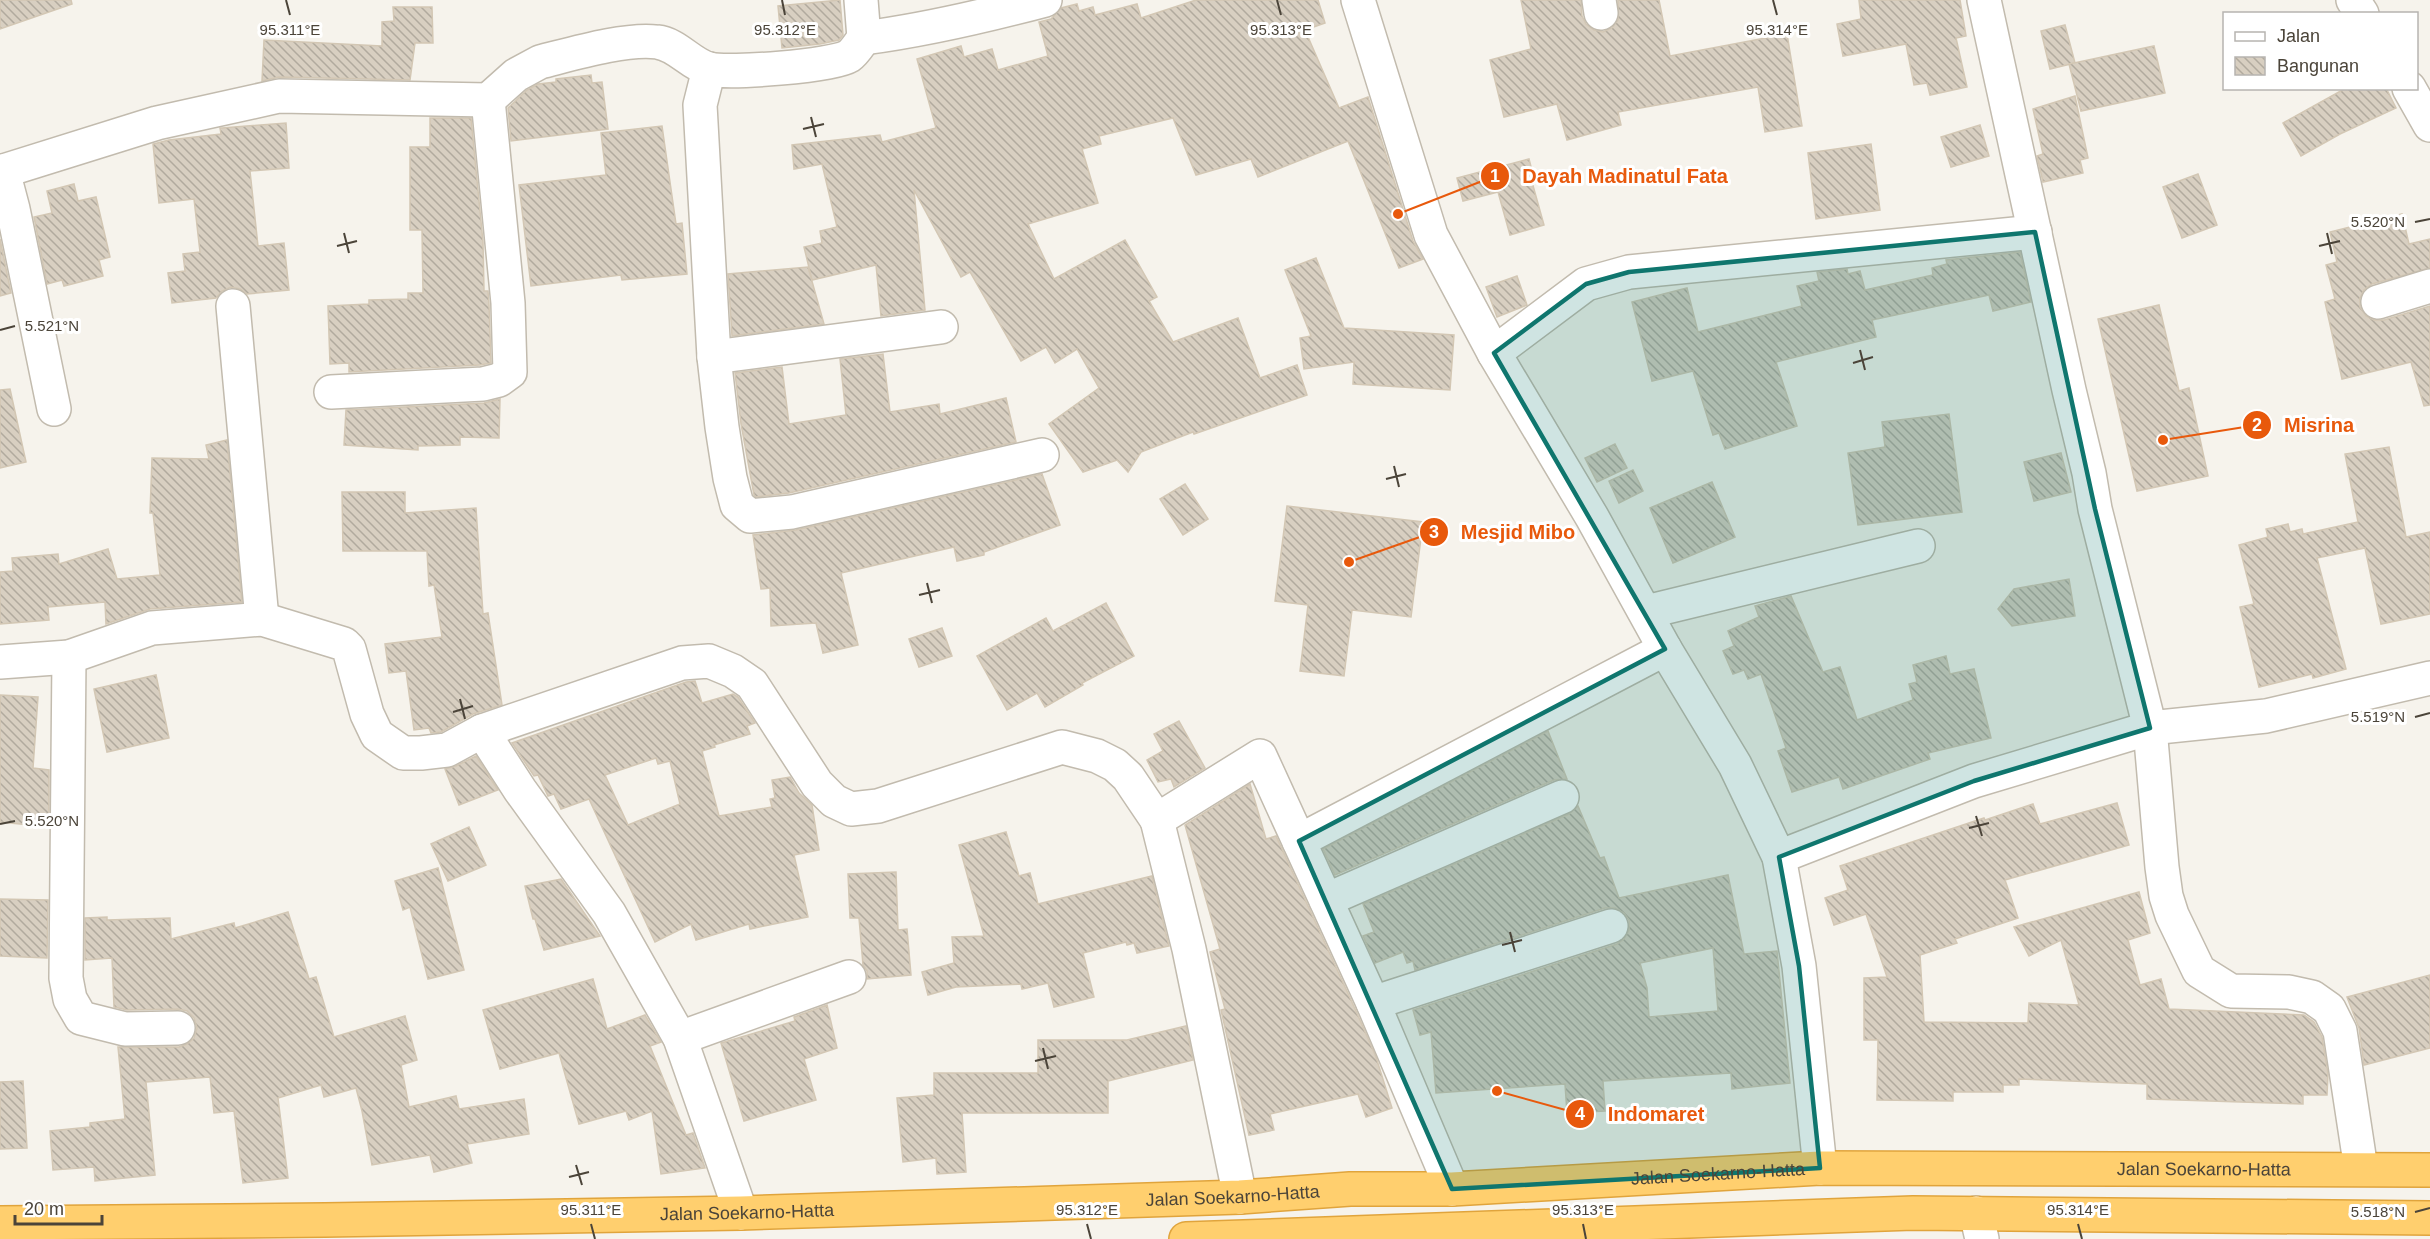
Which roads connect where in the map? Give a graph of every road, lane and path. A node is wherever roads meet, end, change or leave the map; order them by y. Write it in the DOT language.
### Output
graph roads {
  1 [pos="861,0"];
  2 [pos="1044,0"];
  3 [pos="1358,0"];
  4 [pos="1984,0"];
  5 [pos="864,38"];
  6 [pos="709,69"];
  7 [pos="2410,90"];
  8 [pos="489,100"];
  9 [pos="2430,125"];
  10 [pos="2,172"];
  11 [pos="2035,232"];
  12 [pos="2430,286"];
  13 [pos="2378,302"];
  14 [pos="233,306"];
  15 [pos="941,327"];
  16 [pos="1494,353"];
  17 [pos="714,357"];
  18 [pos="331,392"];
  19 [pos="54,409"];
  20 [pos="1042,455"];
  21 [pos="1918,546"];
  22 [pos="1646,612"];
  23 [pos="262,619"];
  24 [pos="1665,649"];
  25 [pos="69,657"];
  26 [pos="0,662"];
  27 [pos="2430,678"];
  28 [pos="2150,728"];
  29 [pos="482,731"];
  30 [pos="1562,797"];
  31 [pos="1157,820"];
  32 [pos="1299,841"];
  33 [pos="1779,857"];
  34 [pos="1326,900"];
  35 [pos="1611,926"];
  36 [pos="849,977"];
  37 [pos="1373,1003"];
  38 [pos="178,1028"];
  39 [pos="680,1038"];
  40 [pos="1820,1168"];
  41 [pos="2259,1168"];
  42 [pos="2361,1169"];
  43 [pos="2430,1170"];
  44 [pos="1452,1188"];
  45 [pos="1240,1197"];
  46 [pos="741,1212"];
  47 [pos="2256,1216"];
  48 [pos="2430,1218"];
  49 [pos="0,1223"];
  50 [pos="1979,1226"];
  51 [pos="1703,1230"];
  52 [pos="1186,1239"];
  1 -- 5 [label="street"];
  2 -- 5 [label="street"];
  3 -- 16 [label="street"];
  4 -- 11 [label="street"];
  5 -- 6 [label="street"];
  6 -- 8 [label="street"];
  6 -- 17 [label="street"];
  7 -- 9 [label="street"];
  8 -- 10 [label="street"];
  8 -- 18 [label="street"];
  10 -- 19 [label="street"];
  11 -- 16 [label="street"];
  11 -- 28 [label="street"];
  12 -- 13 [label="street"];
  14 -- 23 [label="street"];
  15 -- 17 [label="street"];
  16 -- 22 [label="street"];
  17 -- 20 [label="street"];
  21 -- 22 [label="street"];
  22 -- 24 [label="street"];
  23 -- 25 [label="street"];
  23 -- 29 [label="street"];
  24 -- 32 [label="street"];
  24 -- 33 [label="street"];
  25 -- 26 [label="street"];
  25 -- 38 [label="street"];
  27 -- 28 [label="street"];
  28 -- 33 [label="street"];
  28 -- 42 [label="street"];
  29 -- 31 [label="street"];
  29 -- 39 [label="street"];
  30 -- 34 [label="street"];
  31 -- 32 [label="street"];
  31 -- 45 [label="street"];
  32 -- 34 [label="street"];
  33 -- 40 [label="street"];
  34 -- 37 [label="street"];
  35 -- 37 [label="street"];
  36 -- 39 [label="street"];
  37 -- 44 [label="street"];
  39 -- 46 [label="street"];
  40 -- 41 [label="highway, Jalan Soekarno-Hatta"];
  40 -- 44 [label="highway, Jalan Soekarno-Hatta"];
  41 -- 42 [label="highway, Jalan Soekarno-Hatta"];
  41 -- 47 [label="highway"];
  42 -- 43 [label="highway, Jalan Soekarno-Hatta"];
  44 -- 45 [label="highway, Jalan Soekarno-Hatta"];
  45 -- 46 [label="highway, Jalan Soekarno-Hatta"];
  46 -- 49 [label="highway, Jalan Soekarno-Hatta"];
  47 -- 48 [label="highway"];
  47 -- 50 [label="highway"];
  50 -- 51 [label="highway"];
  51 -- 52 [label="highway"];
}
